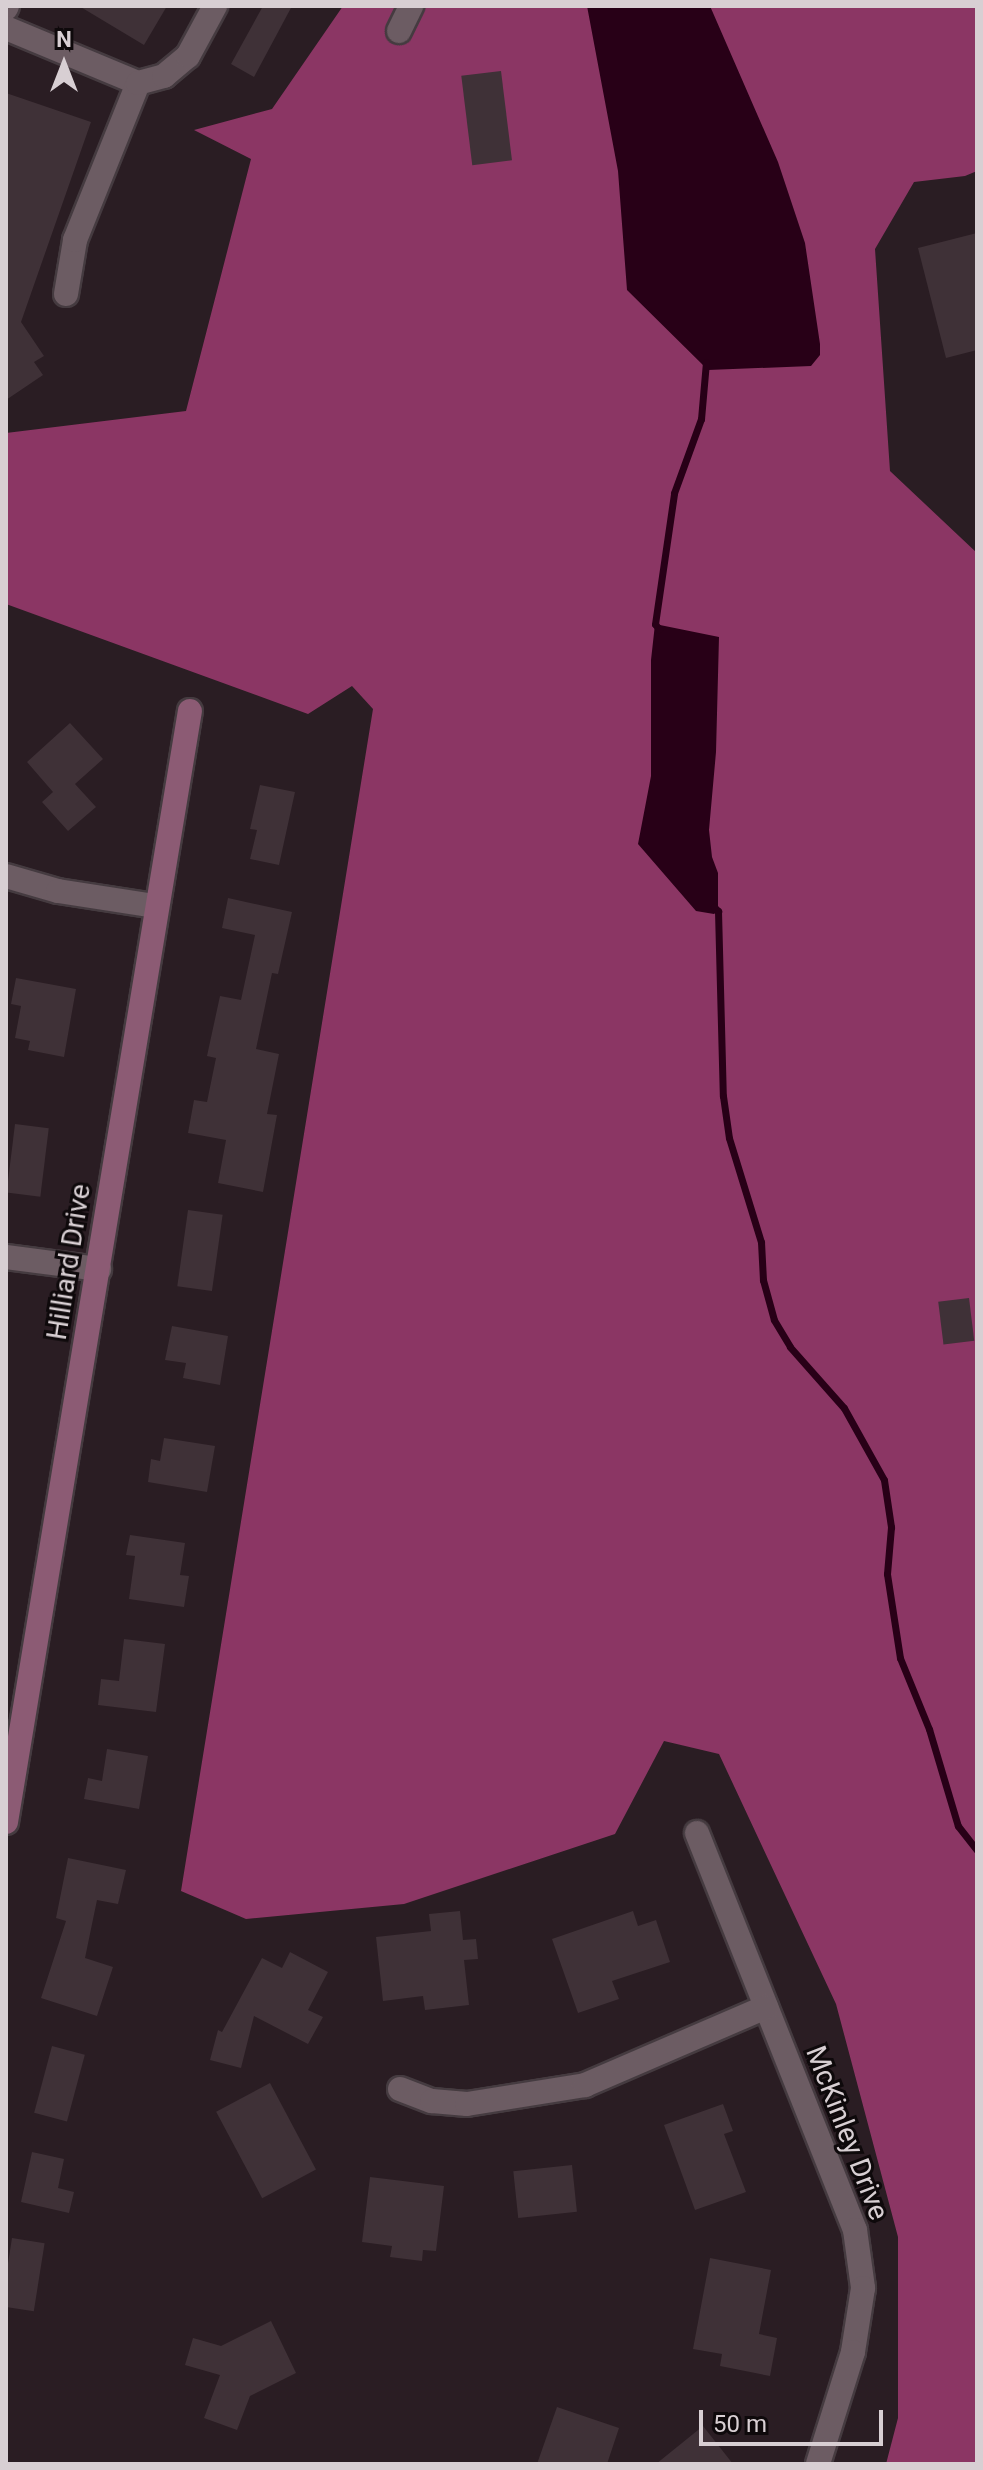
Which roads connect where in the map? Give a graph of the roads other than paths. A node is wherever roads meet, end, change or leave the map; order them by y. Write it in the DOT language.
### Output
graph roads {
  1 [pos="215,6"];
  2 [pos="411,6"];
  3 [pos="6,28"];
  4 [pos="399,31"];
  5 [pos="138,83"];
  6 [pos="66,294"];
  7 [pos="190,711"];
  8 [pos="6,876"];
  9 [pos="155,906"];
  10 [pos="6,1257"];
  11 [pos="99,1269"];
  12 [pos="8,1794"];
  13 [pos="6,1822"];
  14 [pos="697,1833"];
  15 [pos="766,2007"];
  16 [pos="400,2089"];
  17 [pos="818,2464"];
  1 -- 5 [label="street"];
  2 -- 4 [label="street"];
  3 -- 5 [label="street"];
  5 -- 6 [label="street"];
  7 -- 9 [label="street, Hilliard Drive"];
  8 -- 9 [label="street"];
  9 -- 11 [label="street, Hilliard Drive"];
  10 -- 11 [label="street"];
  11 -- 12 [label="street, Hilliard Drive"];
  12 -- 13 [label="street, Hilliard Drive"];
  14 -- 15 [label="street, McKinley Drive"];
  15 -- 16 [label="street"];
  15 -- 17 [label="street, McKinley Drive"];
}
